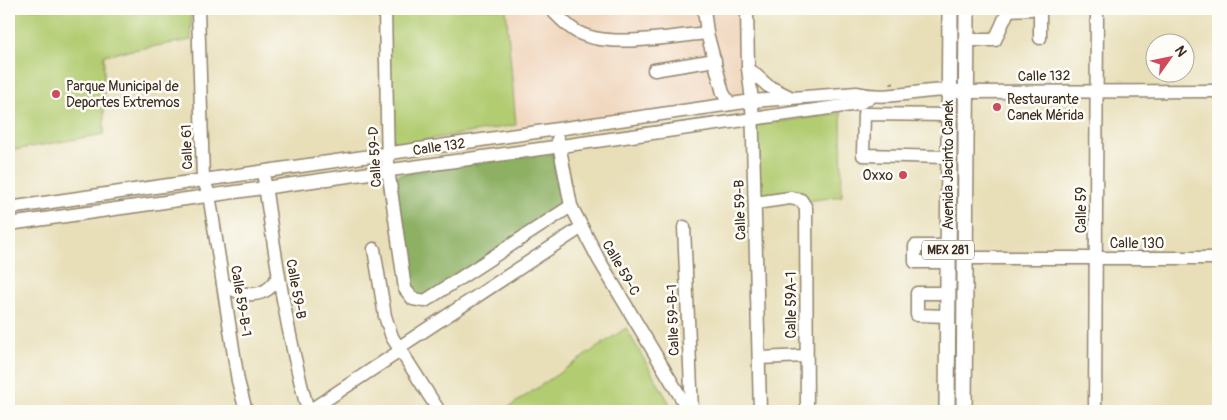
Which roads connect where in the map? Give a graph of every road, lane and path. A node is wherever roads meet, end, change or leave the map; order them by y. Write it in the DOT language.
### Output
graph roads {
  1 [pos="198,9"];
  2 [pos="385,9"];
  3 [pos="551,9"];
  4 [pos="704,9"];
  5 [pos="747,9"];
  6 [pos="950,9"];
  7 [pos="967,9"];
  8 [pos="1008,9"];
  9 [pos="1031,9"];
  10 [pos="1040,9"];
  11 [pos="1097,9"];
  12 [pos="708,33"];
  13 [pos="1040,38"];
  14 [pos="950,40"];
  15 [pos="967,40"];
  16 [pos="715,60"];
  17 [pos="748,68"];
  18 [pos="654,70"];
  19 [pos="948,89"];
  20 [pos="1096,90"];
  21 [pos="1218,91"];
  22 [pos="966,92"];
  23 [pos="887,94"];
  24 [pos="872,96"];
  25 [pos="793,98"];
  26 [pos="752,101"];
  27 [pos="730,104"];
  28 [pos="888,114"];
  29 [pos="948,115"];
  30 [pos="752,118"];
  31 [pos="557,129"];
  32 [pos="558,145"];
  33 [pos="388,153"];
  34 [pos="948,157"];
  35 [pos="388,169"];
  36 [pos="263,170"];
  37 [pos="948,173"];
  38 [pos="966,173"];
  39 [pos="203,179"];
  40 [pos="265,186"];
  41 [pos="209,194"];
  42 [pos="755,203"];
  43 [pos="571,206"];
  44 [pos="9,208"];
  45 [pos="9,224"];
  46 [pos="582,227"];
  47 [pos="684,227"];
  48 [pos="948,246"];
  49 [pos="374,249"];
  50 [pos="965,258"];
  51 [pos="1097,258"];
  52 [pos="1218,258"];
  53 [pos="948,262"];
  54 [pos="278,276"];
  55 [pos="223,284"];
  56 [pos="947,293"];
  57 [pos="947,316"];
  58 [pos="399,350"];
  59 [pos="806,356"];
  60 [pos="759,358"];
  61 [pos="246,411"];
  62 [pos="311,411"];
  63 [pos="439,411"];
  64 [pos="690,411"];
  65 [pos="760,411"];
  66 [pos="807,411"];
  67 [pos="947,411"];
  68 [pos="964,411"];
  69 [pos="1095,411"];
  1 -- 39 [label="street, Calle 61"];
  2 -- 33 [label="street, Calle 59-D"];
  3 -- 12 [label="street"];
  4 -- 12 [label="street"];
  5 -- 17 [label="street, Calle 59-B"];
  6 -- 14 [label="main road, Avenida Jacinto Canek / MEX 281"];
  7 -- 15 [label="main road, Avenida Jacinto Canek / MEX 281"];
  8 -- 9 [label="street"];
  8 -- 15 [label="street"];
  10 -- 13 [label="street"];
  11 -- 20 [label="street, Calle 59"];
  12 -- 16 [label="street"];
  14 -- 15 [label="main road"];
  14 -- 19 [label="main road, Avenida Jacinto Canek / MEX 281"];
  15 -- 22 [label="main road, Avenida Jacinto Canek / MEX 281"];
  16 -- 18 [label="street"];
  16 -- 27 [label="street"];
  17 -- 25 [label="street"];
  17 -- 26 [label="street, Calle 59-B"];
  19 -- 22 [label="street, Calle 132"];
  19 -- 23 [label="street, Calle 132"];
  19 -- 29 [label="main road, Avenida Jacinto Canek / MEX 281"];
  20 -- 21 [label="street, Calle 132"];
  20 -- 22 [label="street, Calle 132"];
  20 -- 51 [label="street, Calle 59"];
  22 -- 38 [label="main road, Avenida Jacinto Canek / MEX 281"];
  23 -- 24 [label="street, Calle 132"];
  23 -- 28 [label="street"];
  24 -- 25 [label="street, Calle 132"];
  24 -- 30 [label="street, Calle 132"];
  25 -- 26 [label="street, Calle 132"];
  26 -- 27 [label="street, Calle 132"];
  26 -- 30 [label="street, Calle 59-B"];
  27 -- 31 [label="street, Calle 132"];
  28 -- 29 [label="street"];
  28 -- 34 [label="street"];
  29 -- 34 [label="main road, Avenida Jacinto Canek / MEX 281"];
  30 -- 32 [label="street, Calle 132"];
  30 -- 42 [label="street, Calle 59-B"];
  31 -- 32 [label="street, Calle 59-C"];
  31 -- 33 [label="street, Calle 132"];
  32 -- 35 [label="street, Calle 132"];
  32 -- 43 [label="street, Calle 59-C"];
  33 -- 35 [label="street, Calle 59-D"];
  33 -- 36 [label="street, Calle 132"];
  34 -- 37 [label="main road, Avenida Jacinto Canek / MEX 281"];
  35 -- 40 [label="street, Calle 132"];
  35 -- 43 [label="street, Calle 59-D"];
  36 -- 39 [label="street, Calle 132"];
  36 -- 40 [label="street, Calle 59-B"];
  37 -- 38 [label="main road"];
  37 -- 48 [label="main road, Avenida Jacinto Canek / MEX 281"];
  38 -- 50 [label="main road, Avenida Jacinto Canek / MEX 281"];
  39 -- 41 [label="street, Calle 61"];
  39 -- 44 [label="street, Calle 132"];
  40 -- 41 [label="street, Calle 132"];
  40 -- 54 [label="street, Calle 59-B"];
  41 -- 45 [label="street, Calle 132"];
  41 -- 55 [label="street, Calle 59-B-1"];
  42 -- 59 [label="street, Calle 59A-1"];
  42 -- 60 [label="street, Calle 59-B"];
  43 -- 46 [label="street, Calle 59-C"];
  46 -- 58 [label="street"];
  46 -- 64 [label="street, Calle 59-C"];
  47 -- 64 [label="street, Calle 59-B-1"];
  48 -- 53 [label="main road, Avenida Jacinto Canek / MEX 281"];
  48 -- 53 [label="street"];
  49 -- 58 [label="street"];
  50 -- 51 [label="street, Calle 130"];
  50 -- 68 [label="main road, Avenida Jacinto Canek / MEX 281"];
  51 -- 52 [label="street, Calle 130"];
  51 -- 69 [label="street, Calle 59"];
  53 -- 56 [label="main road, Avenida Jacinto Canek / MEX 281"];
  54 -- 55 [label="street"];
  54 -- 62 [label="street, Calle 59-B"];
  55 -- 61 [label="street, Calle 59-B-1"];
  56 -- 57 [label="main road, Avenida Jacinto Canek / MEX 281"];
  56 -- 57 [label="street"];
  57 -- 67 [label="main road, Avenida Jacinto Canek / MEX 281"];
  58 -- 62 [label="street"];
  58 -- 63 [label="street"];
  59 -- 60 [label="street"];
  59 -- 66 [label="street, Calle 59A-1"];
  60 -- 65 [label="street, Calle 59-B"];
}
